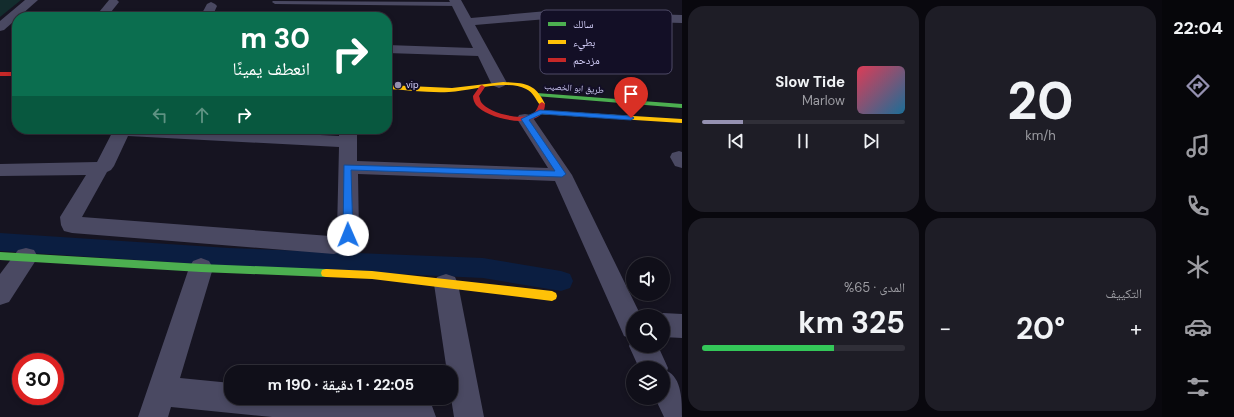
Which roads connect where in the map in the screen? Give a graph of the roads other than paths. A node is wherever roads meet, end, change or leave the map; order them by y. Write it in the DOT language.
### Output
graph roads {
  1 [pos="32,0"];
  2 [pos="113,2"];
  3 [pos="275,2"];
  4 [pos="456,2"];
  5 [pos="18,12"];
  6 [pos="105,12"];
  7 [pos="540,16"];
  8 [pos="12,17"];
  9 [pos="672,19"];
  10 [pos="682,19"];
  11 [pos="467,22"];
  12 [pos="0,27"];
  13 [pos="392,49"];
  14 [pos="483,52"];
  15 [pos="0,74"];
  16 [pos="12,74"];
  17 [pos="500,83"];
  18 [pos="482,87"];
  19 [pos="392,88"];
  20 [pos="392,89"];
  21 [pos="537,95"];
  22 [pos="446,100"];
  23 [pos="468,104"];
  24 [pos="664,104"];
  25 [pos="682,106"];
  26 [pos="482,108"];
  27 [pos="532,115"];
  28 [pos="679,121"];
  29 [pos="121,134"];
  30 [pos="273,134"];
  31 [pos="348,136"];
  32 [pos="682,158"];
  33 [pos="682,162"];
  34 [pos="347,167"];
  35 [pos="100,168"];
  36 [pos="0,170"];
  37 [pos="562,174"];
  38 [pos="0,256"];
  39 [pos="26,257"];
  40 [pos="201,268"];
  41 [pos="446,284"];
  42 [pos="0,294"];
  43 [pos="552,296"];
  44 [pos="626,311"];
  45 [pos="670,325"];
  46 [pos="682,326"];
  47 [pos="670,398"];
  48 [pos="224,399"];
  49 [pos="157,404"];
  50 [pos="301,405"];
  51 [pos="421,417"];
  52 [pos="469,417"];
  53 [pos="680,417"];
  1 -- 5 [label="street"];
  2 -- 6 [label="street"];
  3 -- 4 [label="lane"];
  4 -- 11 [label="street"];
  7 -- 11 [label="street"];
  8 -- 12 [label="street"];
  9 -- 10 [label="street"];
  11 -- 14 [label="street"];
  13 -- 14 [label="street"];
  14 -- 17 [label="street"];
  15 -- 16 [label="main road"];
  17 -- 18 [label="main road"];
  17 -- 21 [label="main road"];
  18 -- 19 [label="main road"];
  18 -- 26 [label="main road"];
  20 -- 22 [label="main road"];
  21 -- 24 [label="main road, طريق ابو الخصيب"];
  21 -- 27 [label="main road"];
  23 -- 26 [label="main road"];
  24 -- 25 [label="main road, طريق ابو الخصيب"];
  24 -- 28 [label="main road"];
  26 -- 27 [label="main road"];
  27 -- 28 [label="main road"];
  27 -- 37 [label="street"];
  29 -- 35 [label="street"];
  30 -- 31 [label="street"];
  31 -- 34 [label="street"];
  32 -- 33 [label="street"];
  34 -- 35 [label="street"];
  34 -- 37 [label="street"];
  35 -- 36 [label="street"];
  37 -- 44 [label="street"];
  38 -- 39 [label="main road"];
  39 -- 40 [label="main road"];
  39 -- 42 [label="street"];
  40 -- 41 [label="main road"];
  40 -- 49 [label="street"];
  41 -- 43 [label="main road"];
  41 -- 52 [label="street"];
  45 -- 46 [label="street"];
  47 -- 53 [label="street"];
  48 -- 49 [label="street"];
  50 -- 51 [label="street"];
}
